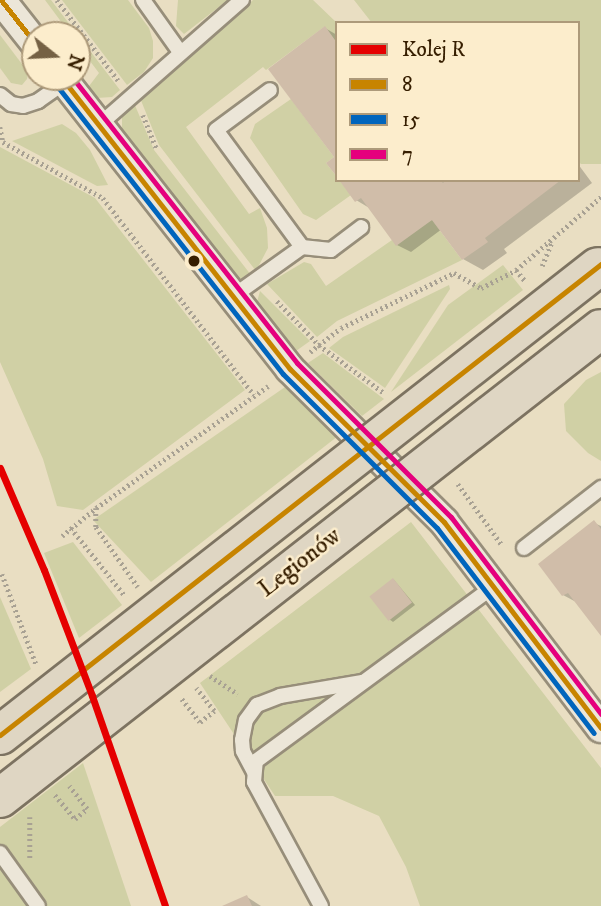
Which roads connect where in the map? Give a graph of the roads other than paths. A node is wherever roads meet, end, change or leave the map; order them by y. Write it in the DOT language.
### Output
graph roads {
  1 [pos="1,0"];
  2 [pos="242,0"];
  3 [pos="148,2"];
  4 [pos="21,25"];
  5 [pos="180,52"];
  6 [pos="270,90"];
  7 [pos="49,91"];
  8 [pos="72,91"];
  9 [pos="0,95"];
  10 [pos="99,125"];
  11 [pos="361,228"];
  12 [pos="302,247"];
  13 [pos="597,267"];
  14 [pos="232,297"];
  15 [pos="601,329"];
  16 [pos="601,488"];
  17 [pos="524,548"];
  18 [pos="494,586"];
  19 [pos="365,681"];
  20 [pos="601,728"];
  21 [pos="0,735"];
  22 [pos="254,772"];
  23 [pos="0,798"];
  24 [pos="0,853"];
  25 [pos="38,906"];
  26 [pos="321,906"];
  1 -- 4 [label="street"];
  2 -- 5 [label="lane"];
  3 -- 5 [label="lane"];
  5 -- 10 [label="lane"];
  6 -- 12 [label="lane"];
  7 -- 9 [label="lane"];
  8 -- 10 [label="street"];
  10 -- 14 [label="street"];
  11 -- 12 [label="lane"];
  12 -- 14 [label="lane"];
  13 -- 21 [label="main road, Legionów, bridge"];
  14 -- 18 [label="street"];
  15 -- 23 [label="main road, Legionów, bridge"];
  16 -- 17 [label="lane"];
  18 -- 19 [label="lane"];
  18 -- 20 [label="street"];
  19 -- 22 [label="lane"];
  19 -- 22 [label="lane"];
  22 -- 26 [label="lane"];
  24 -- 25 [label="lane"];
}
